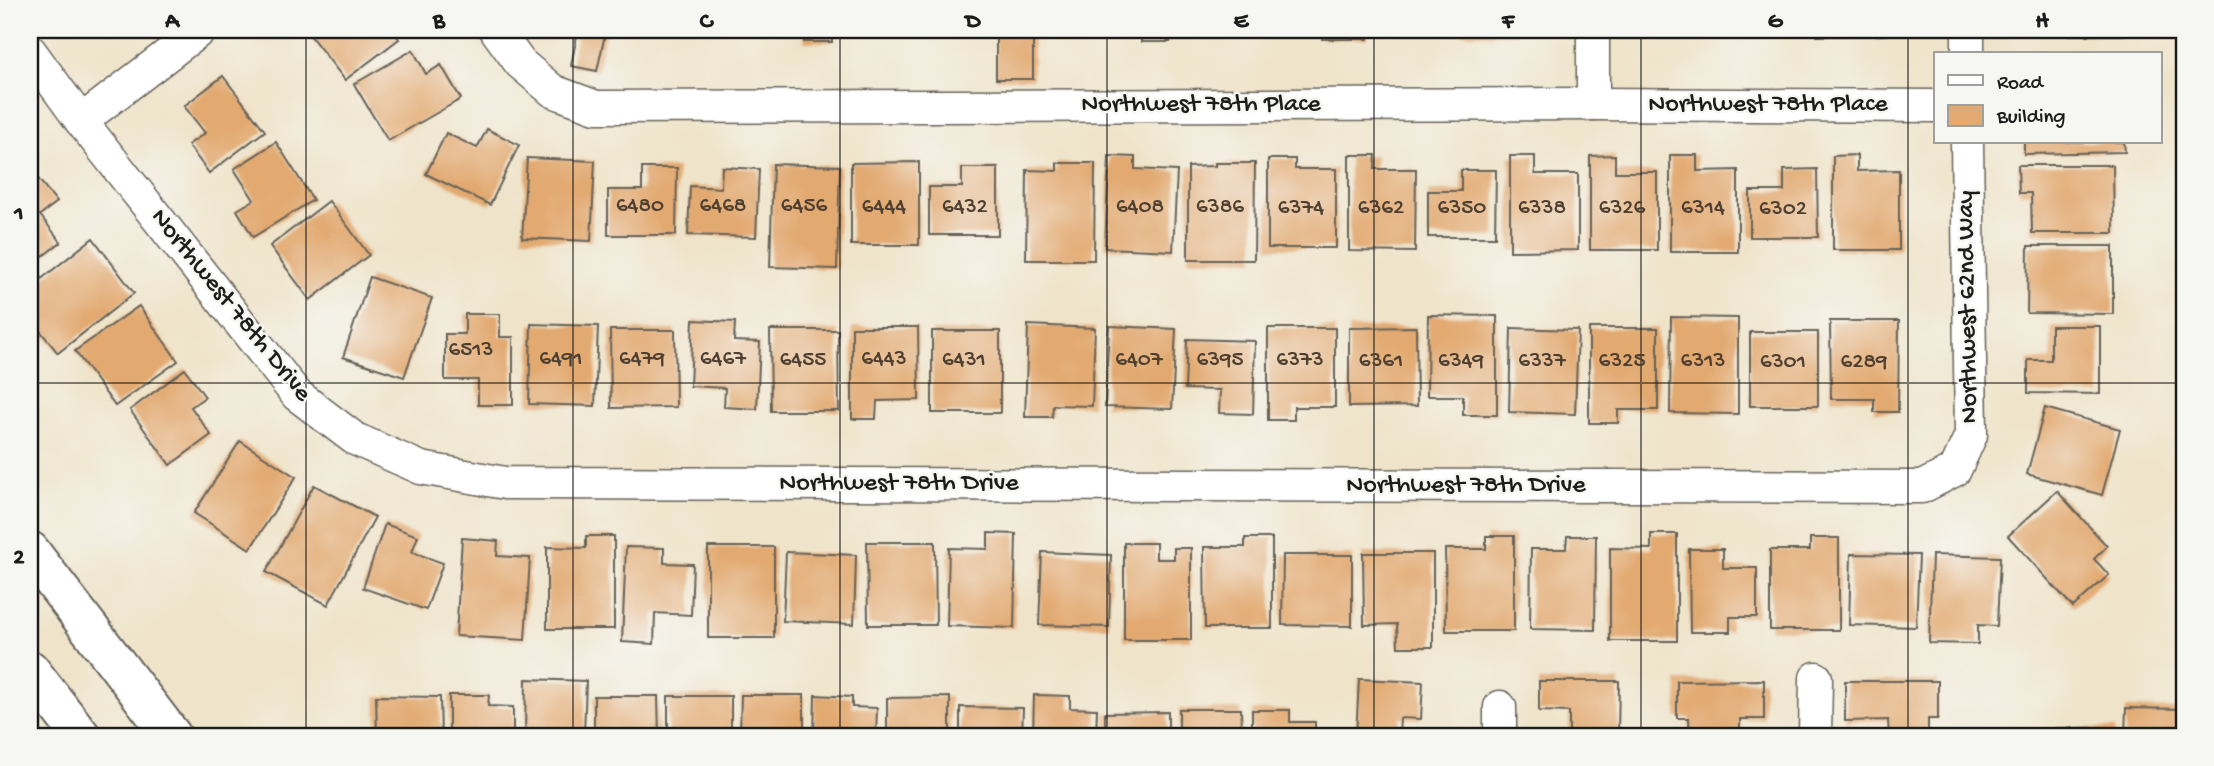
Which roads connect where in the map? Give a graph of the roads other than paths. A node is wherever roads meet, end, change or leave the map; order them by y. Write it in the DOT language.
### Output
graph roads {
  1 [pos="200,30"];
  2 [pos="496,30"];
  3 [pos="1593,30"];
  4 [pos="1968,30"];
  5 [pos="30,51"];
  6 [pos="1968,52"];
  7 [pos="1593,104"];
  8 [pos="1934,106"];
  9 [pos="81,121"];
  10 [pos="1967,144"];
  11 [pos="1955,470"];
  12 [pos="30,551"];
  13 [pos="30,670"];
  14 [pos="1816,678"];
  15 [pos="81,736"];
  16 [pos="172,736"];
  17 [pos="1815,736"];
  1 -- 9 [label="street"];
  2 -- 7 [label="street, Northwest 78th Place"];
  3 -- 7 [label="street"];
  4 -- 6 [label="street"];
  5 -- 9 [label="street, Northwest 78th Drive"];
  7 -- 8 [label="street, Northwest 78th Place"];
  9 -- 11 [label="street, Northwest 78th Drive"];
  10 -- 11 [label="street, Northwest 62nd Way"];
  12 -- 16 [label="street"];
  13 -- 15 [label="street"];
  14 -- 17 [label="street"];
}
